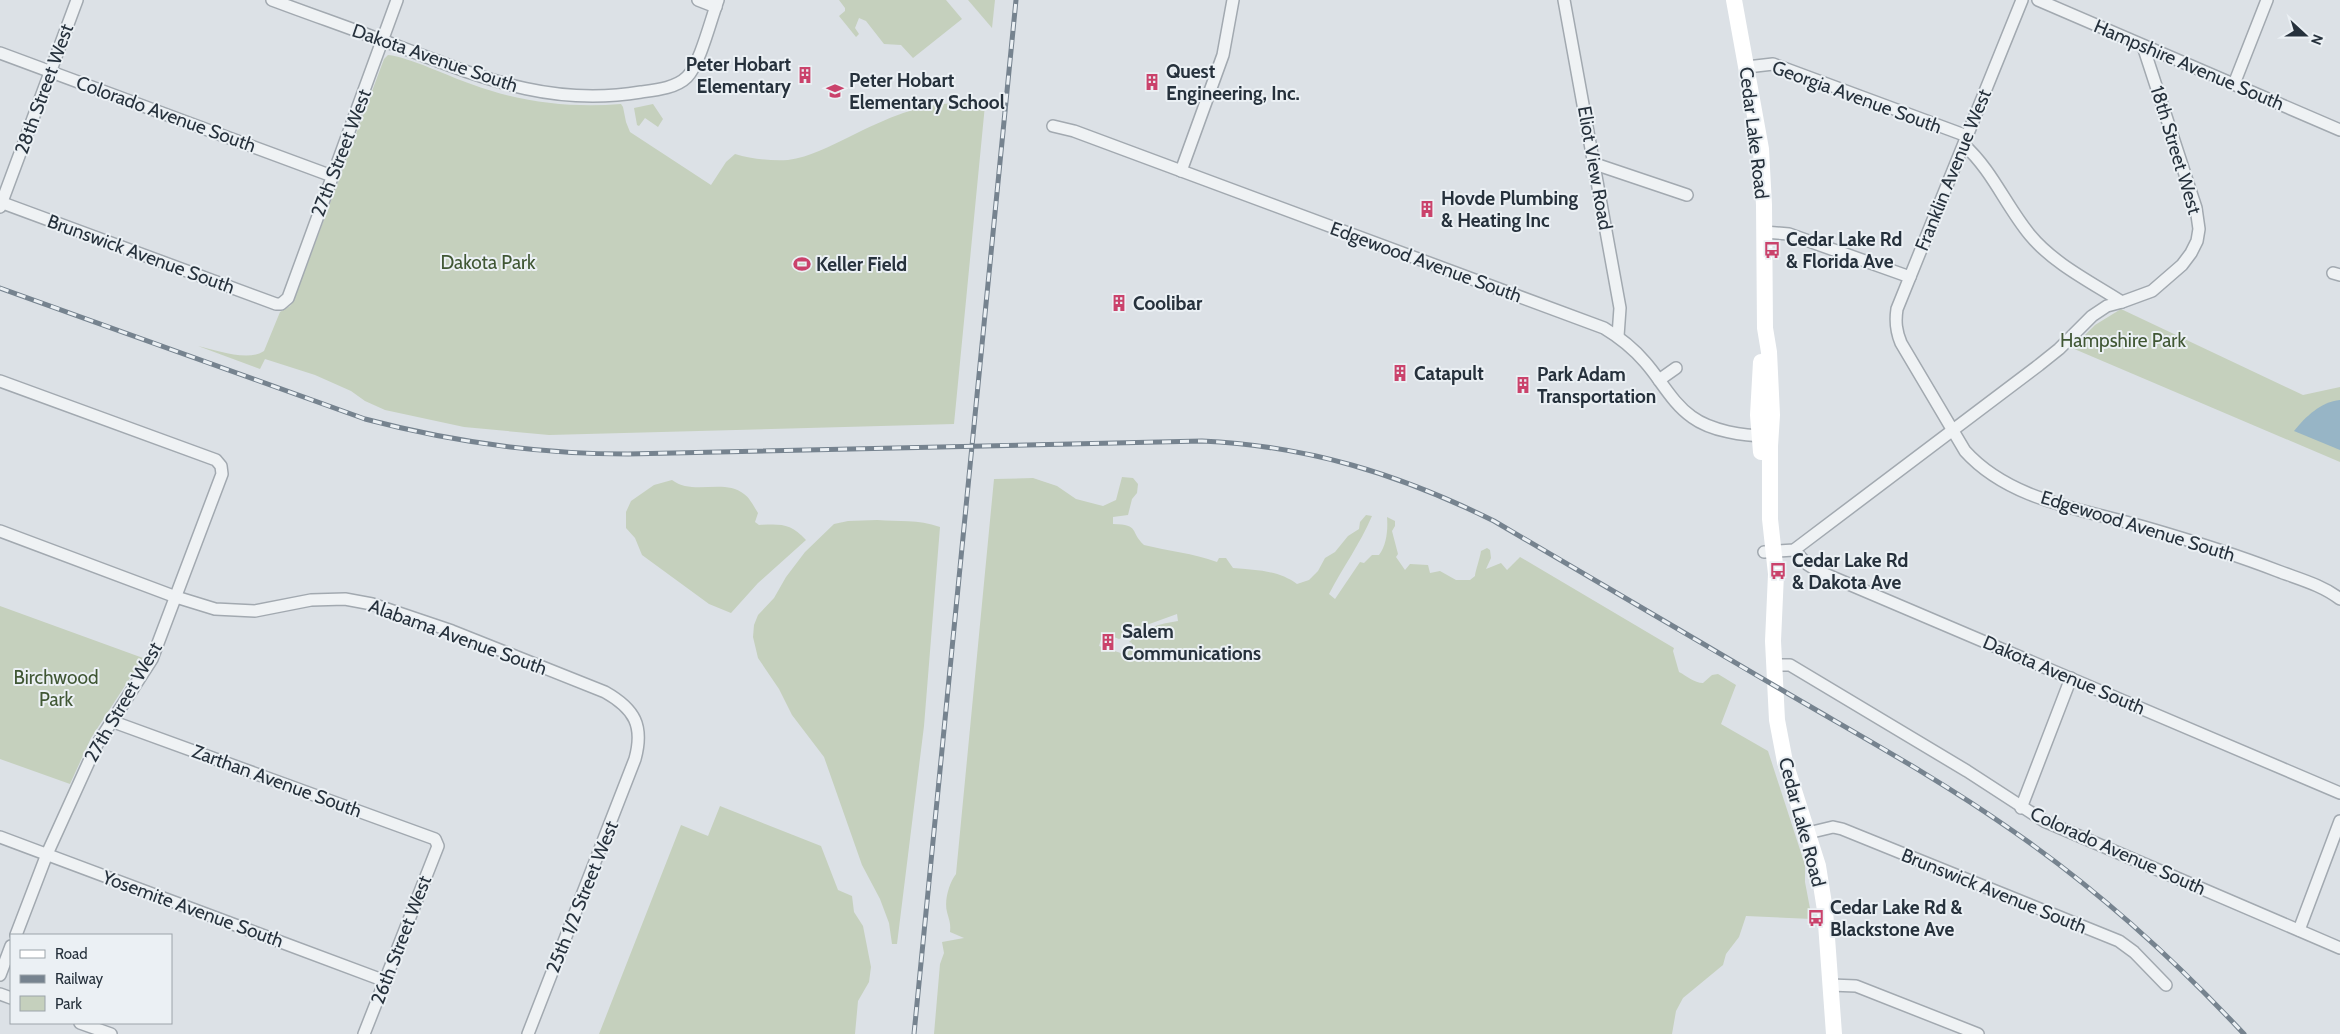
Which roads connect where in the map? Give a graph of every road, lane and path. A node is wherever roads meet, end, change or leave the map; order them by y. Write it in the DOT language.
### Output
graph roads {
  1 [pos="77,0"];
  2 [pos="272,0"];
  3 [pos="398,0"];
  4 [pos="698,0"];
  5 [pos="1233,0"];
  6 [pos="1564,0"];
  7 [pos="1734,0"];
  8 [pos="2022,0"];
  9 [pos="2038,0"];
  10 [pos="2267,0"];
  11 [pos="717,3"];
  12 [pos="382,40"];
  13 [pos="2143,46"];
  14 [pos="0,53"];
  15 [pos="1747,66"];
  16 [pos="51,72"];
  17 [pos="2234,84"];
  18 [pos="1053,126"];
  19 [pos="2340,130"];
  20 [pos="1966,141"];
  21 [pos="1595,164"];
  22 [pos="1181,171"];
  23 [pos="332,176"];
  24 [pos="1687,195"];
  25 [pos="0,204"];
  26 [pos="1764,232"];
  27 [pos="1910,277"];
  28 [pos="2122,302"];
  29 [pos="281,304"];
  30 [pos="1618,336"];
  31 [pos="1676,368"];
  32 [pos="1660,380"];
  33 [pos="0,381"];
  34 [pos="1952,430"];
  35 [pos="1765,436"];
  36 [pos="0,531"];
  37 [pos="1794,550"];
  38 [pos="1768,551"];
  39 [pos="176,597"];
  40 [pos="2340,599"];
  41 [pos="1775,665"];
  42 [pos="2071,678"];
  43 [pos="111,721"];
  44 [pos="635,759"];
  45 [pos="2340,794"];
  46 [pos="2021,808"];
  47 [pos="2340,821"];
  48 [pos="1808,833"];
  49 [pos="0,837"];
  50 [pos="438,846"];
  51 [pos="47,854"];
  52 [pos="2299,930"];
  53 [pos="16,934"];
  54 [pos="2340,948"];
  55 [pos="10,949"];
  56 [pos="0,975"];
  57 [pos="385,981"];
  58 [pos="1830,985"];
  59 [pos="2166,985"];
  60 [pos="83,1024"];
  61 [pos="111,1034"];
  62 [pos="364,1034"];
  63 [pos="528,1034"];
  64 [pos="1834,1034"];
  65 [pos="1978,1034"];
  1 -- 16 [label="street, 28th Street West"];
  2 -- 12 [label="street, Dakota Avenue South"];
  3 -- 12 [label="street, 27th Street West"];
  4 -- 11 [label="street"];
  5 -- 22 [label="street"];
  6 -- 21 [label="street, Eliot View Road"];
  7 -- 15 [label="street, Cedar Lake Road"];
  8 -- 20 [label="street, Franklin Avenue West"];
  9 -- 13 [label="street, Hampshire Avenue South"];
  10 -- 17 [label="street"];
  11 -- 12 [label="street, Dakota Avenue South"];
  12 -- 23 [label="street, 27th Street West"];
  13 -- 17 [label="street, Hampshire Avenue South"];
  13 -- 28 [label="street, 18th Street West"];
  14 -- 16 [label="street, Colorado Avenue South"];
  15 -- 20 [label="street, Georgia Avenue South"];
  15 -- 26 [label="street, Cedar Lake Road"];
  16 -- 23 [label="street, Colorado Avenue South"];
  16 -- 25 [label="street, 28th Street West"];
  17 -- 19 [label="street, Hampshire Avenue South"];
  18 -- 22 [label="street, Edgewood Avenue South"];
  20 -- 27 [label="street, Franklin Avenue West"];
  20 -- 28 [label="street, Georgia Avenue South"];
  21 -- 24 [label="street"];
  21 -- 30 [label="street, Eliot View Road"];
  22 -- 30 [label="street, Edgewood Avenue South"];
  23 -- 29 [label="street, 27th Street West"];
  25 -- 29 [label="street, Brunswick Avenue South"];
  26 -- 27 [label="street"];
  26 -- 35 [label="street, Cedar Lake Road"];
  27 -- 34 [label="street, Franklin Avenue West"];
  28 -- 34 [label="street, 18th Street West"];
  30 -- 32 [label="street, Edgewood Avenue South"];
  31 -- 32 [label="street"];
  32 -- 35 [label="street, Edgewood Avenue South"];
  33 -- 39 [label="street, 27th Street West"];
  34 -- 37 [label="street"];
  34 -- 40 [label="street, Edgewood Avenue South"];
  35 -- 38 [label="street, Cedar Lake Road"];
  36 -- 39 [label="street, Alabama Avenue South"];
  37 -- 38 [label="street"];
  37 -- 42 [label="street, Dakota Avenue South"];
  38 -- 41 [label="street, Cedar Lake Road"];
  39 -- 43 [label="street, 27th Street West"];
  39 -- 44 [label="street, Alabama Avenue South"];
  41 -- 46 [label="street, Colorado Avenue South"];
  41 -- 48 [label="street, Cedar Lake Road"];
  42 -- 45 [label="street, Dakota Avenue South"];
  42 -- 46 [label="street"];
  43 -- 50 [label="street, Zarthan Avenue South"];
  43 -- 51 [label="street, 27th Street West"];
  44 -- 63 [label="street, 25th 1/2 Street West"];
  46 -- 52 [label="street, Colorado Avenue South"];
  47 -- 52 [label="street"];
  48 -- 58 [label="street, Cedar Lake Road"];
  48 -- 59 [label="street, Brunswick Avenue South"];
  49 -- 51 [label="street, Yosemite Avenue South"];
  50 -- 57 [label="street, 26th Street West"];
  51 -- 53 [label="street, 27th Street West"];
  51 -- 57 [label="street, Yosemite Avenue South"];
  52 -- 54 [label="street, Colorado Avenue South"];
  55 -- 56 [label="street"];
  57 -- 62 [label="street, 26th Street West"];
  58 -- 64 [label="street, Cedar Lake Road"];
  58 -- 65 [label="street"];
  60 -- 61 [label="street"];
}
